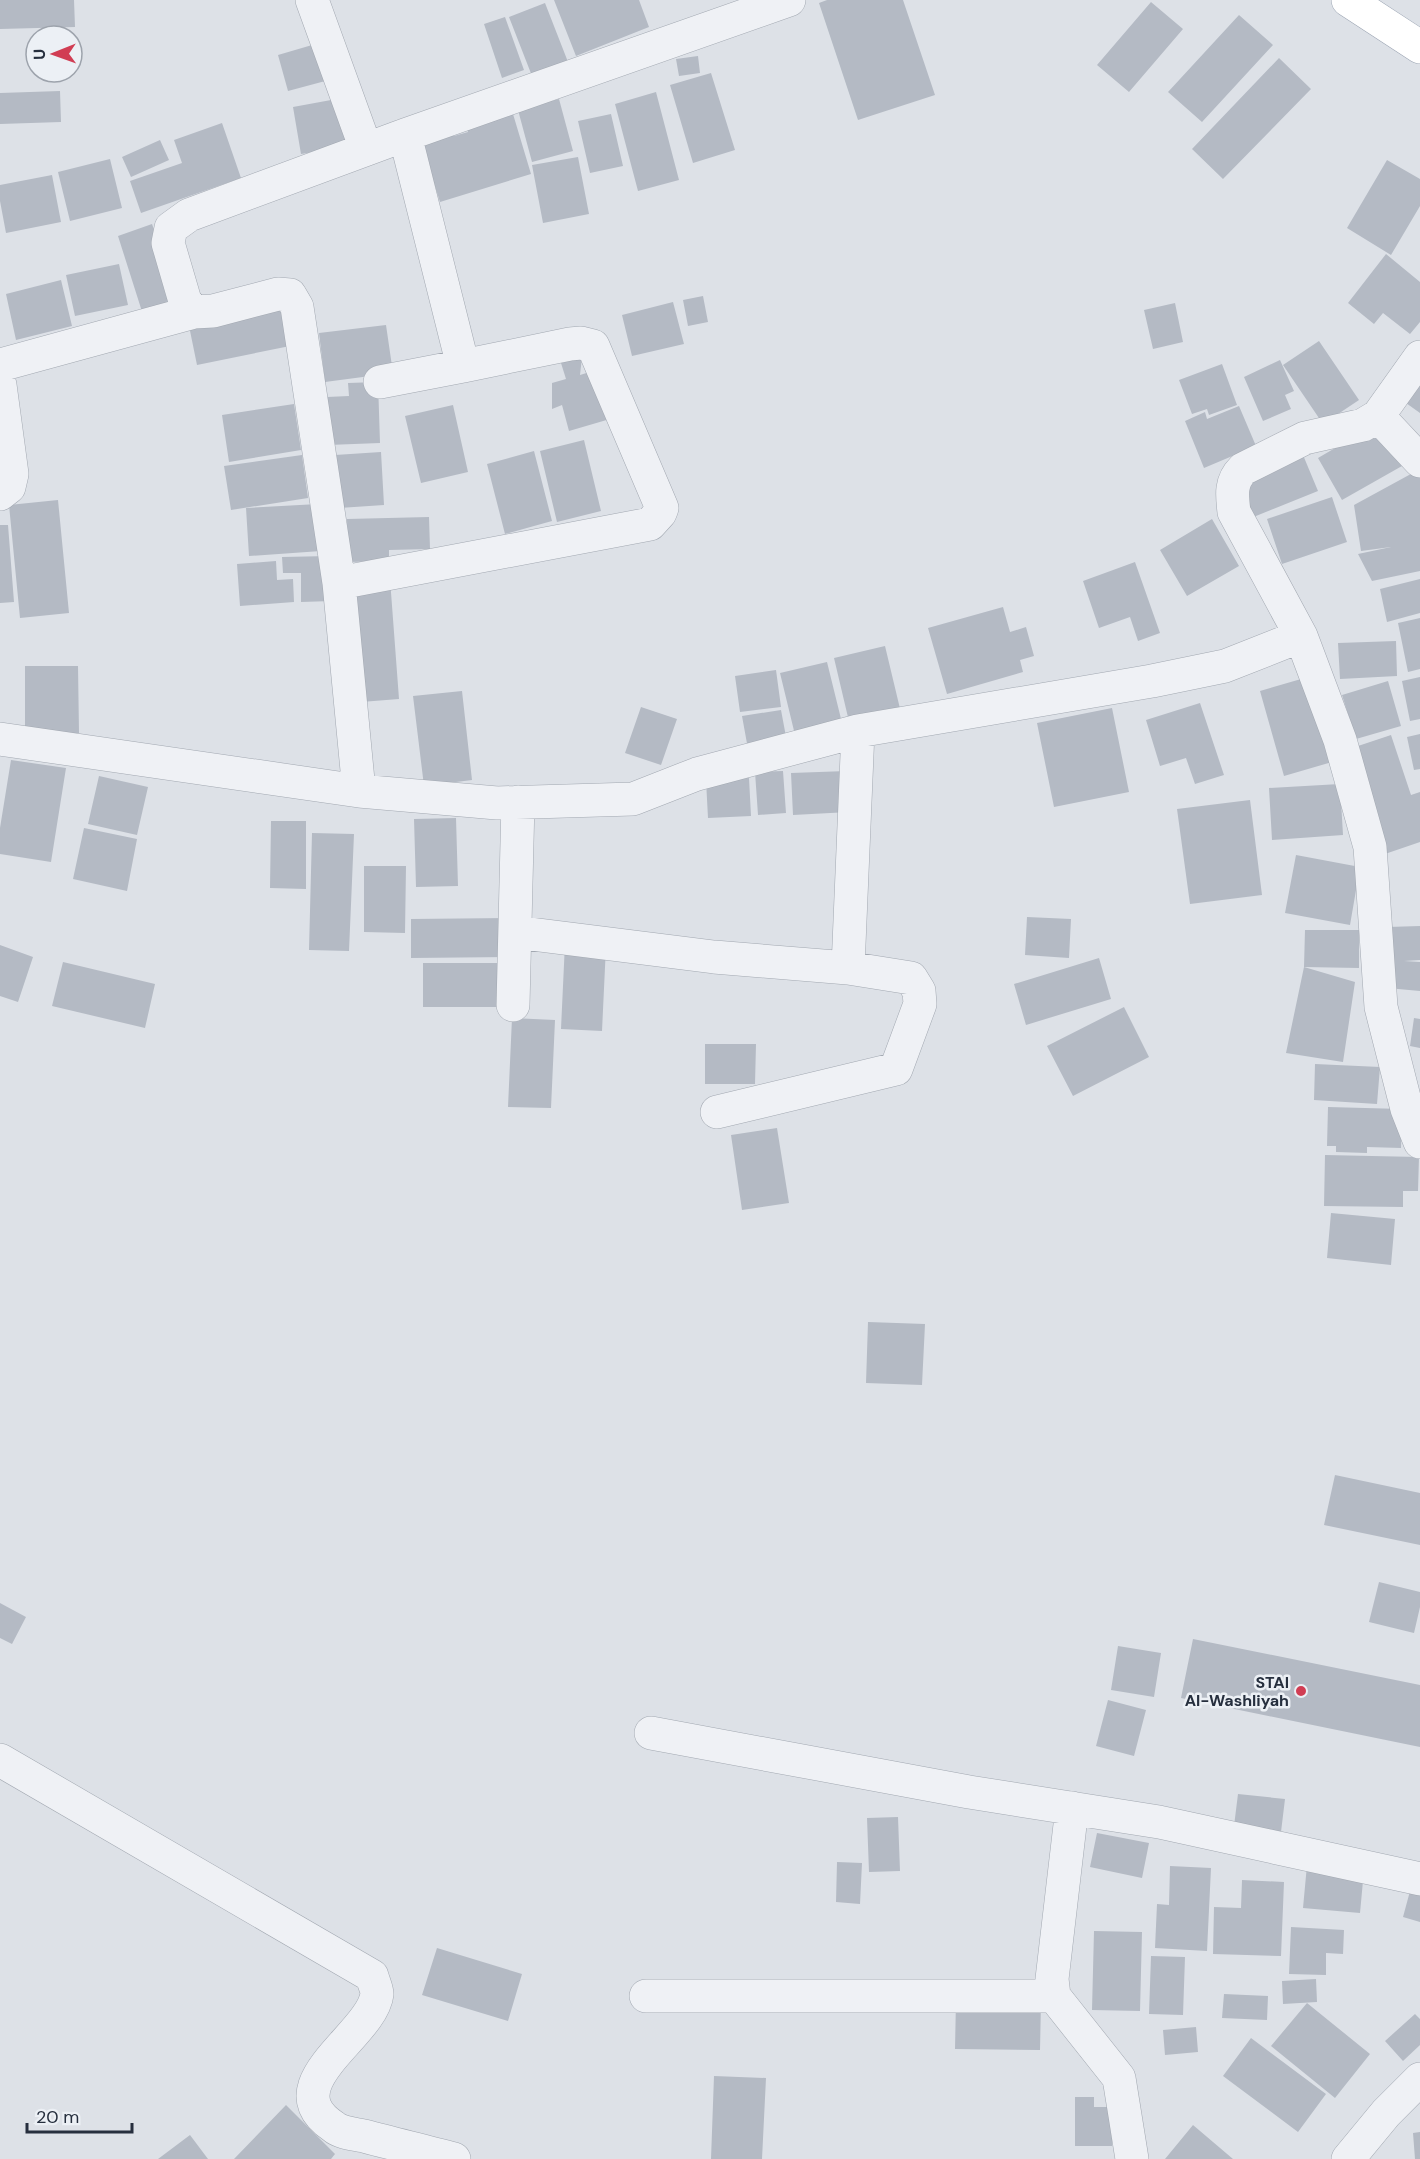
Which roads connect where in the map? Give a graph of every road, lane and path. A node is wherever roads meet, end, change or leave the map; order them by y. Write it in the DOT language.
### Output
graph roads {
  1 [pos="312,0"];
  2 [pos="789,0"];
  3 [pos="1348,0"];
  4 [pos="1420,47"];
  5 [pos="405,135"];
  6 [pos="366,149"];
  7 [pos="194,312"];
  8 [pos="1420,357"];
  9 [pos="0,365"];
  10 [pos="463,366"];
  11 [pos="380,382"];
  12 [pos="0,385"];
  13 [pos="1378,416"];
  14 [pos="1420,461"];
  15 [pos="0,494"];
  16 [pos="339,583"];
  17 [pos="1301,636"];
  18 [pos="858,730"];
  19 [pos="0,739"];
  20 [pos="359,791"];
  21 [pos="518,802"];
  22 [pos="515,932"];
  23 [pos="848,968"];
  24 [pos="513,1005"];
  25 [pos="717,1112"];
  26 [pos="1420,1142"];
  27 [pos="651,1733"];
  28 [pos="0,1760"];
  29 [pos="1072,1808"];
  30 [pos="1420,1879"];
  31 [pos="646,1996"];
  32 [pos="1054,1996"];
  33 [pos="1420,2079"];
  34 [pos="454,2159"];
  35 [pos="1131,2159"];
  36 [pos="1348,2159"];
  1 -- 6 [label="street"];
  2 -- 5 [label="street"];
  3 -- 4 [label="main road"];
  5 -- 6 [label="street"];
  5 -- 10 [label="street"];
  6 -- 7 [label="street"];
  7 -- 9 [label="street"];
  7 -- 16 [label="street"];
  8 -- 13 [label="street"];
  10 -- 11 [label="street"];
  10 -- 16 [label="street"];
  12 -- 15 [label="street"];
  13 -- 14 [label="street"];
  13 -- 17 [label="street"];
  16 -- 20 [label="street"];
  17 -- 18 [label="street"];
  17 -- 26 [label="street"];
  18 -- 21 [label="street"];
  18 -- 23 [label="street"];
  19 -- 20 [label="street"];
  20 -- 21 [label="street"];
  21 -- 22 [label="street"];
  22 -- 23 [label="street"];
  22 -- 24 [label="street"];
  23 -- 25 [label="street"];
  27 -- 29 [label="street"];
  28 -- 34 [label="street"];
  29 -- 30 [label="street"];
  29 -- 32 [label="street"];
  31 -- 32 [label="street"];
  32 -- 35 [label="street"];
  33 -- 36 [label="street"];
}
